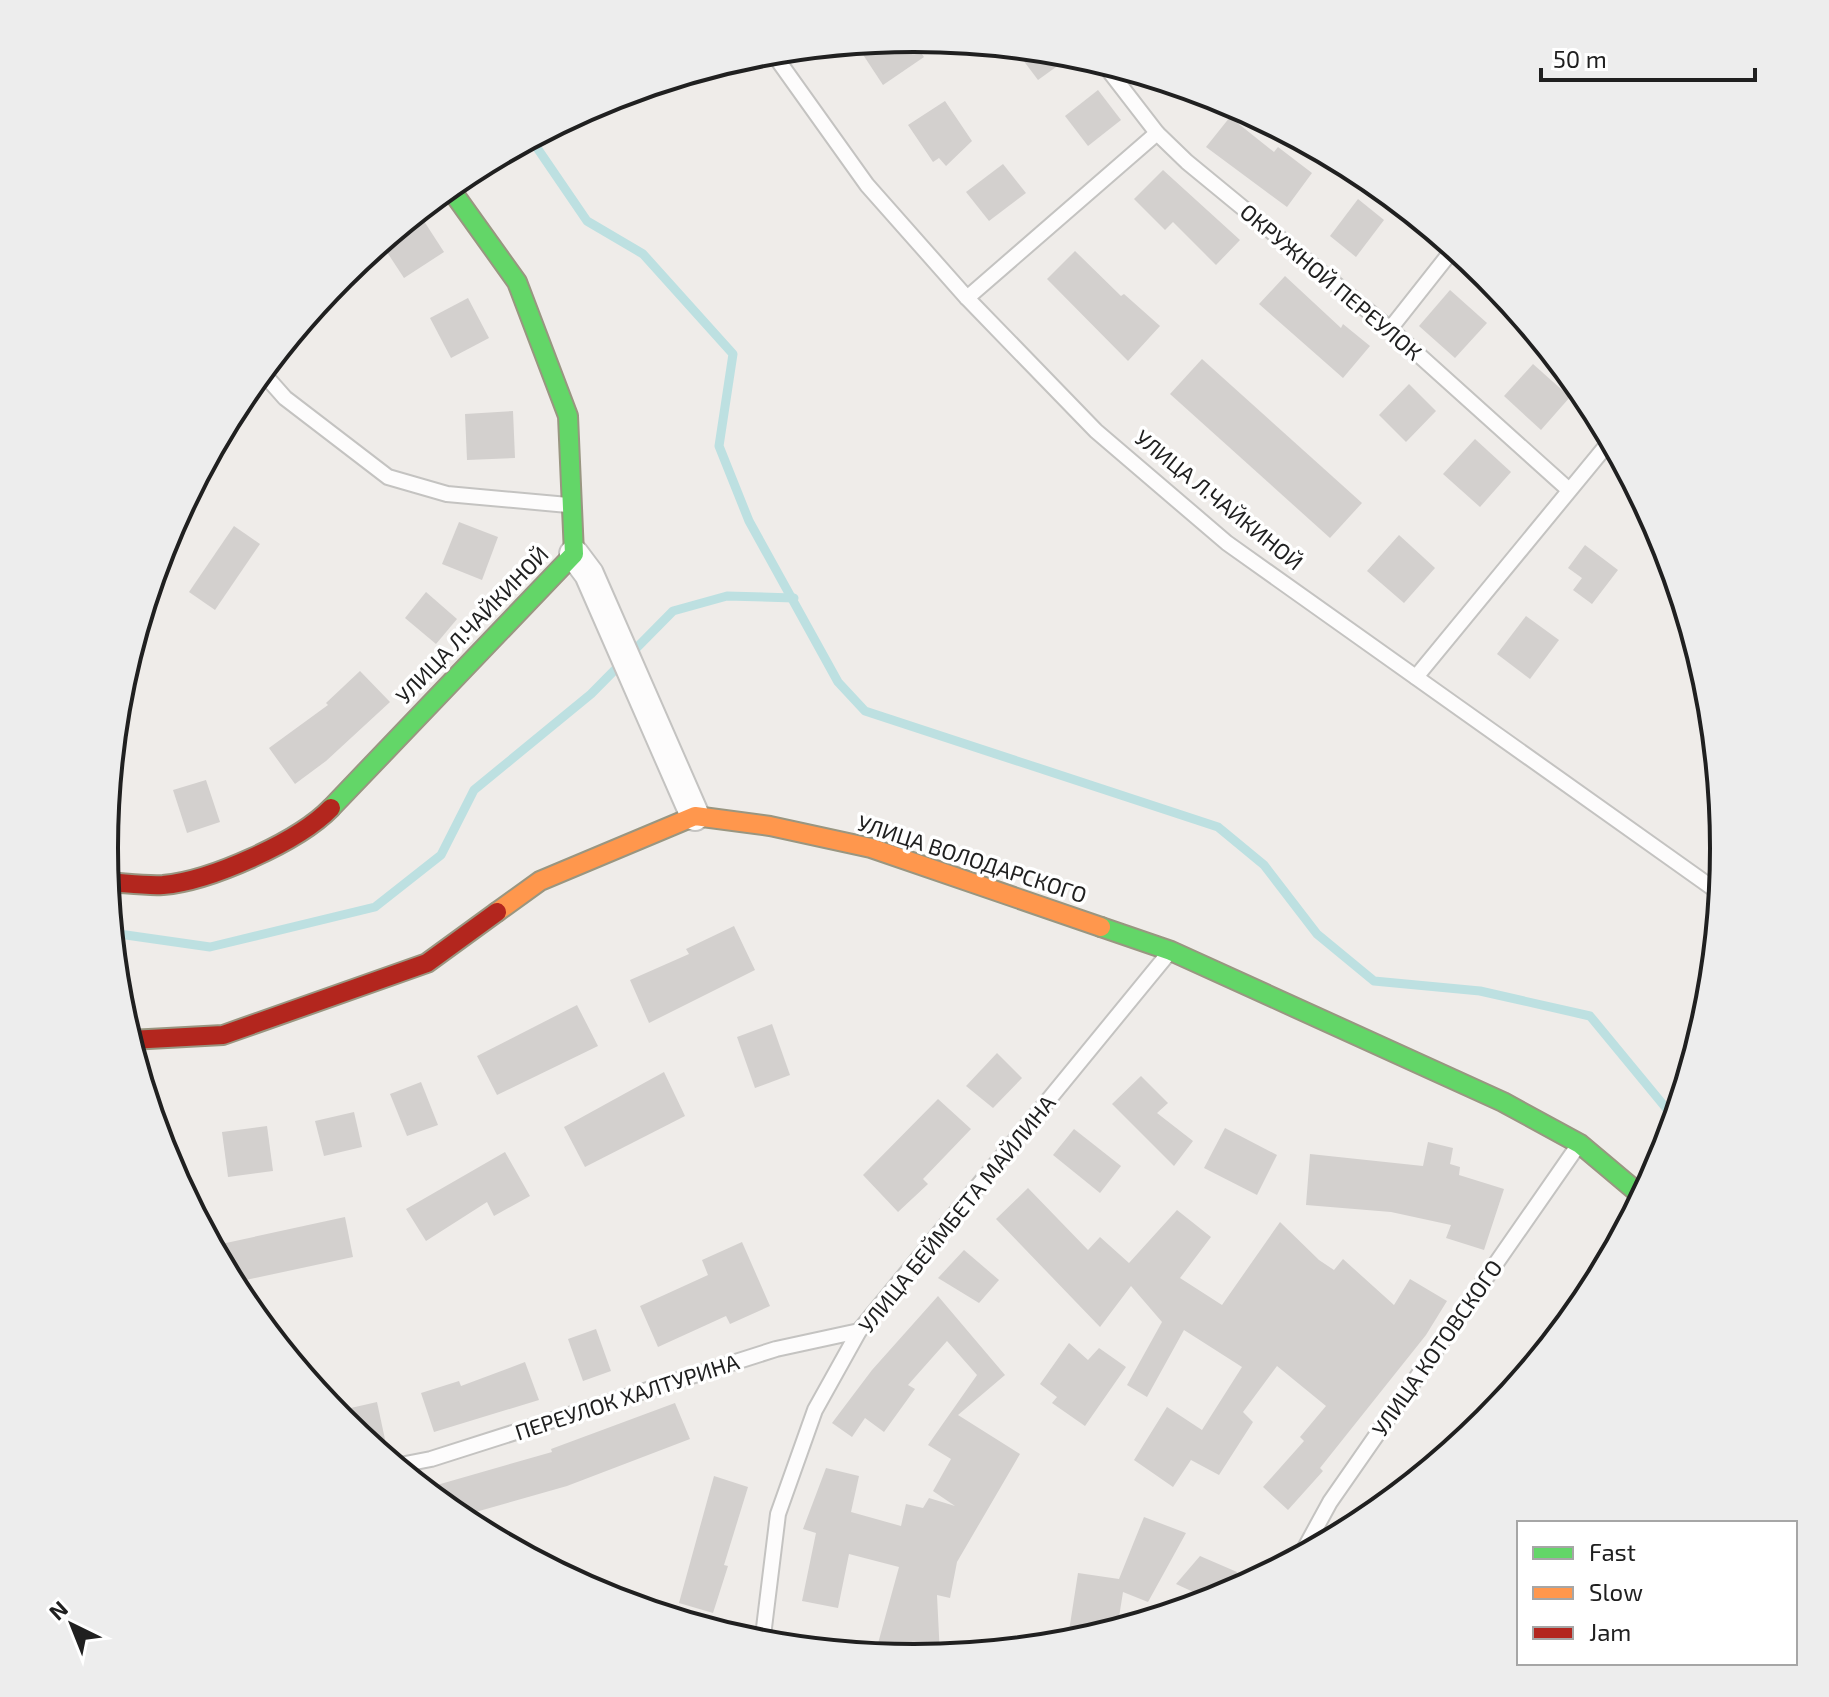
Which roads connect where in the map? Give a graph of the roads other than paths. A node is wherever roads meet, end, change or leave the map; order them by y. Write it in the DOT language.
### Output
graph roads {
  1 [pos="780,64"];
  2 [pos="1114,77"];
  3 [pos="1157,133"];
  4 [pos="456,197"];
  5 [pos="1447,257"];
  6 [pos="967,298"];
  7 [pos="1390,329"];
  8 [pos="270,381"];
  9 [pos="1603,449"];
  10 [pos="1569,490"];
  11 [pos="569,505"];
  12 [pos="574,554"];
  13 [pos="1416,677"];
  14 [pos="695,816"];
  15 [pos="119,883"];
  16 [pos="1710,886"];
  17 [pos="1171,951"];
  18 [pos="141,1039"];
  19 [pos="1580,1144"];
  20 [pos="1634,1189"];
  21 [pos="859,1331"];
  22 [pos="409,1463"];
  23 [pos="1309,1540"];
  24 [pos="764,1631"];
  1 -- 6 [label="lane, УЛИЦА Л.ЧАЙКИНОЙ"];
  2 -- 3 [label="lane, ОКРУЖНОЙ ПЕРЕУЛОК"];
  3 -- 6 [label="lane"];
  3 -- 7 [label="lane, ОКРУЖНОЙ ПЕРЕУЛОК"];
  4 -- 11 [label="street, УЛИЦА Л.ЧАЙКИНОЙ"];
  5 -- 7 [label="lane"];
  6 -- 13 [label="lane, УЛИЦА Л.ЧАЙКИНОЙ"];
  7 -- 10 [label="lane, ОКРУЖНОЙ ПЕРЕУЛОК"];
  8 -- 11 [label="lane"];
  9 -- 10 [label="lane"];
  10 -- 13 [label="lane"];
  11 -- 12 [label="street, УЛИЦА Л.ЧАЙКИНОЙ"];
  12 -- 14 [label="street"];
  12 -- 15 [label="street, УЛИЦА Л.ЧАЙКИНОЙ"];
  13 -- 16 [label="lane, УЛИЦА Л.ЧАЙКИНОЙ"];
  14 -- 17 [label="street, УЛИЦА ВОЛОДАРСКОГО"];
  14 -- 18 [label="street"];
  17 -- 19 [label="street, УЛИЦА ВОЛОДАРСКОГО"];
  17 -- 21 [label="lane, УЛИЦА БЕЙМБЕТА МАЙЛИНА"];
  19 -- 20 [label="street, УЛИЦА ВОЛОДАРСКОГО"];
  19 -- 23 [label="lane, УЛИЦА КОТОВСКОГО"];
  21 -- 22 [label="lane, ПЕРЕУЛОК ХАЛТУРИНА"];
  21 -- 24 [label="lane, УЛИЦА БЕЙМБЕТА МАЙЛИНА"];
}
